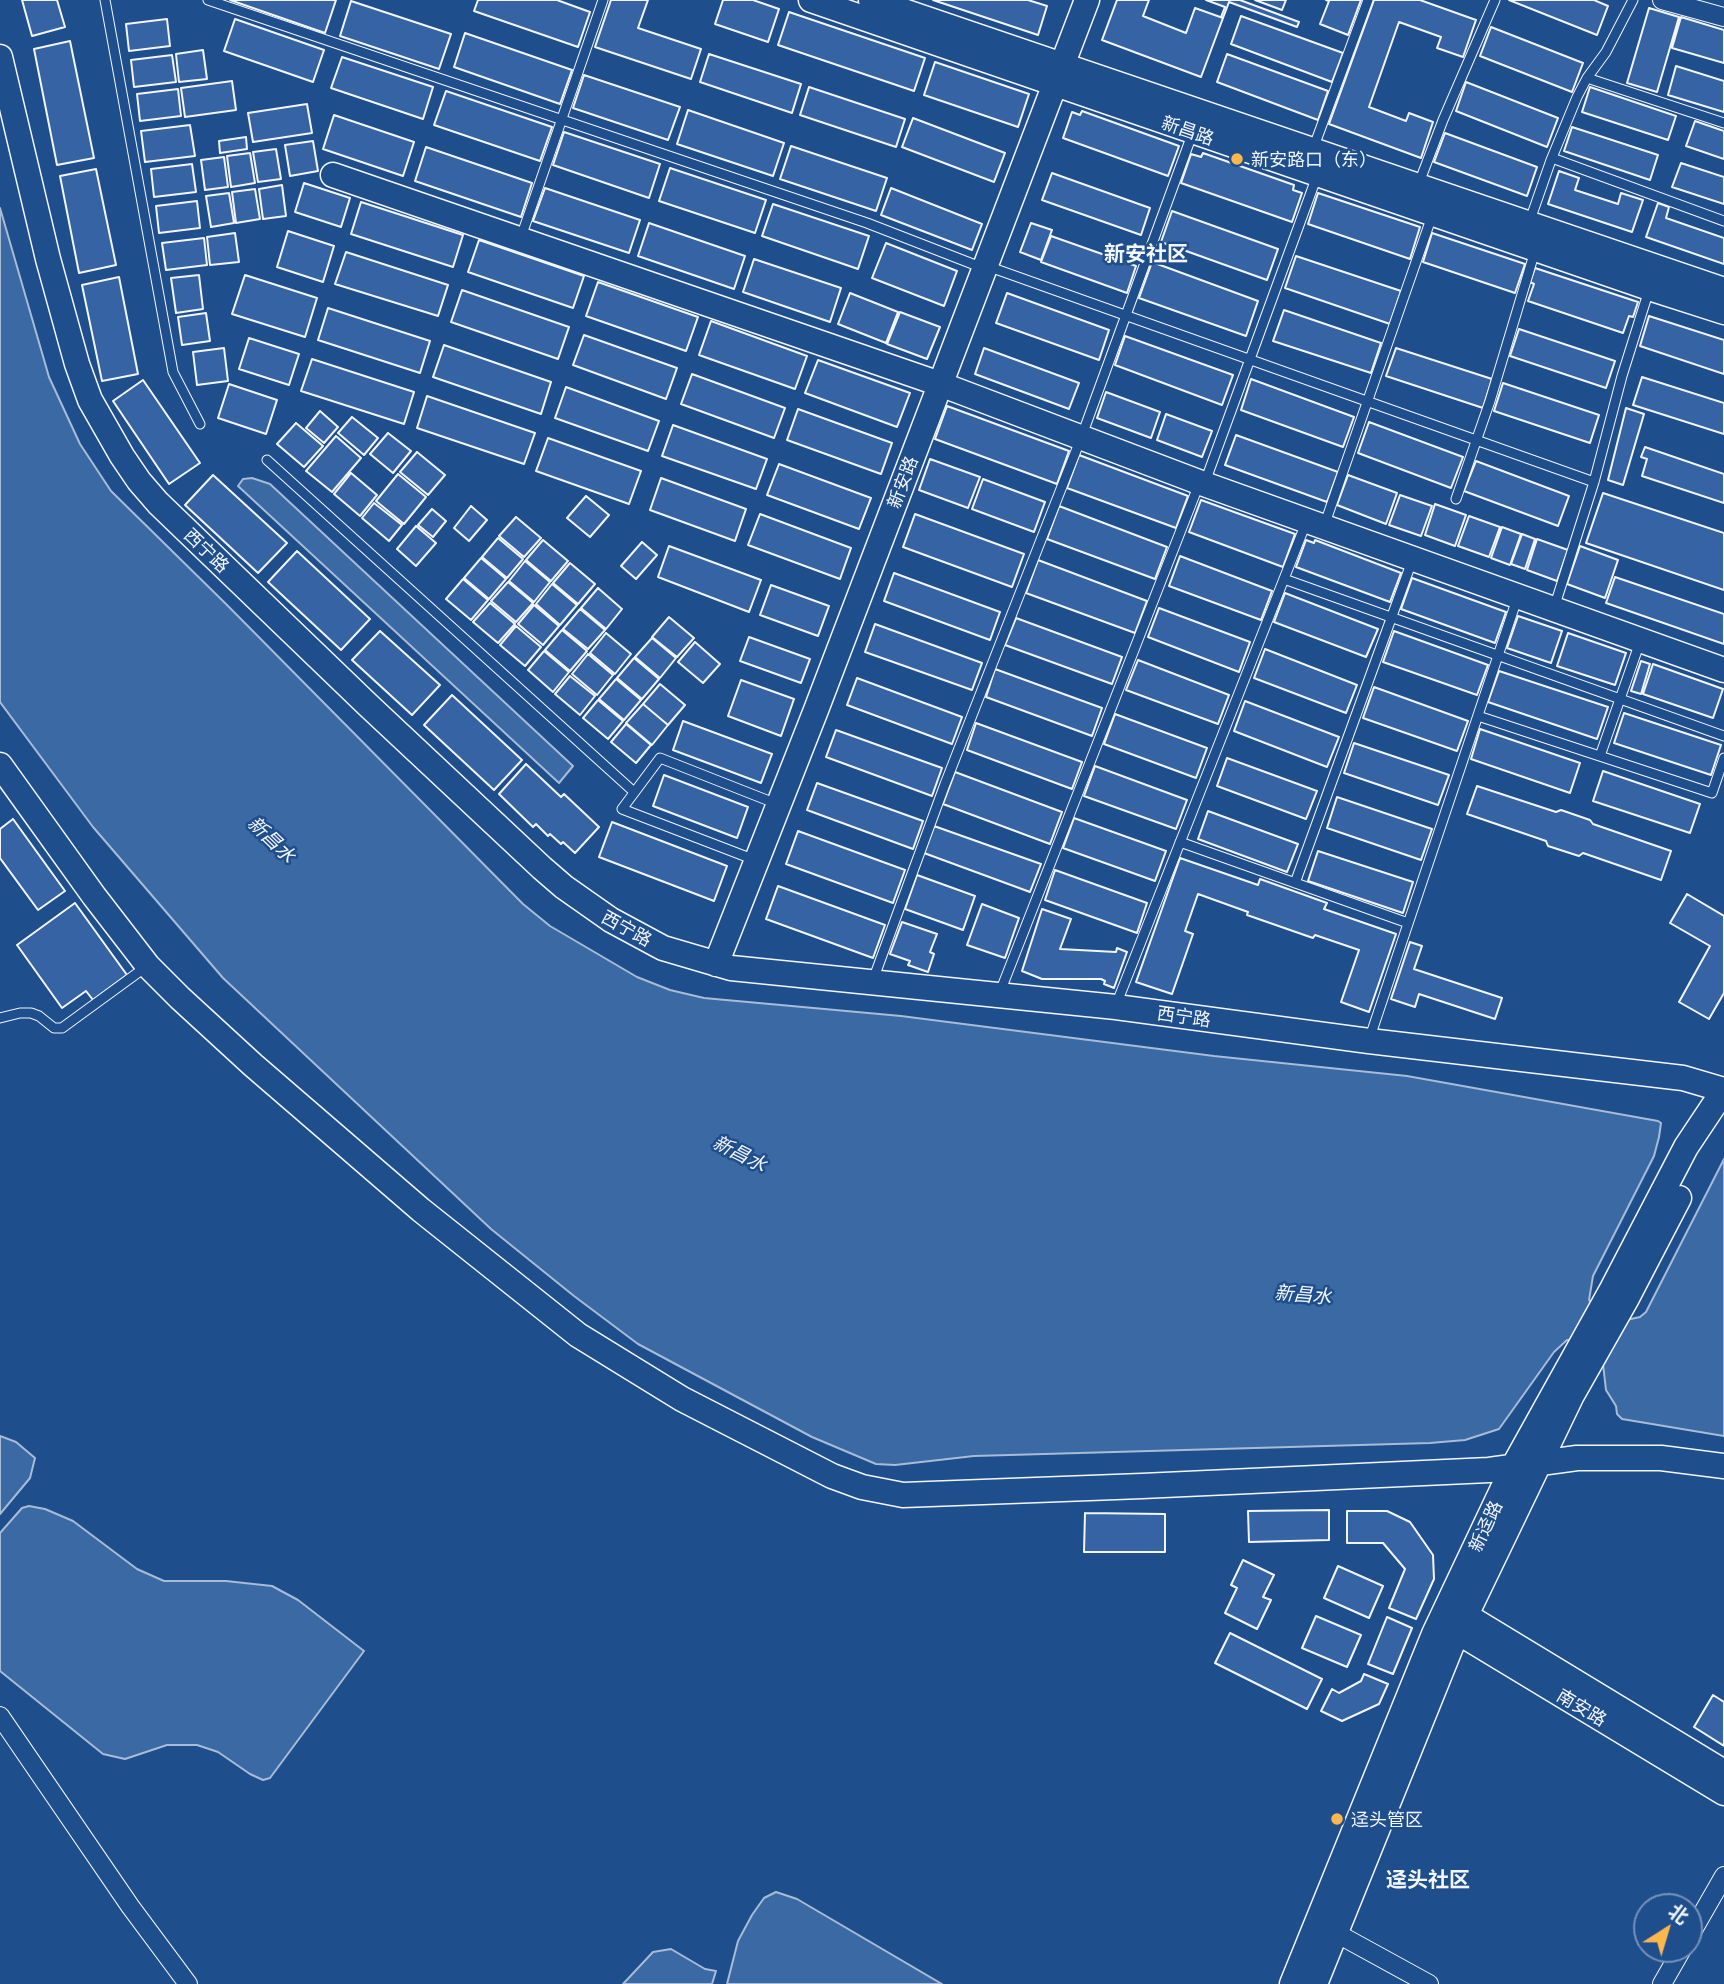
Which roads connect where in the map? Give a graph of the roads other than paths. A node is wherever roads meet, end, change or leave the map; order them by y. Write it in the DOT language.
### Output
graph roads {
  1 [pos="105,0"];
  2 [pos="208,0"];
  3 [pos="603,0"];
  4 [pos="811,0"];
  5 [pos="871,0"];
  6 [pos="1087,0"];
  7 [pos="1368,0"];
  8 [pos="1495,0"];
  9 [pos="1633,0"];
  10 [pos="1662,0"];
  11 [pos="1724,18"];
  12 [pos="0,57"];
  13 [pos="1058,74"];
  14 [pos="1587,78"];
  15 [pos="562,118"];
  16 [pos="1724,122"];
  17 [pos="1193,132"];
  18 [pos="1313,150"];
  19 [pos="1552,158"];
  20 [pos="1317,174"];
  21 [pos="333,175"];
  22 [pos="1418,186"];
  23 [pos="1432,214"];
  24 [pos="1724,221"];
  25 [pos="1528,224"];
  26 [pos="520,239"];
  27 [pos="1535,249"];
  28 [pos="985,267"];
  29 [pos="1649,288"];
  30 [pos="1724,290"];
  31 [pos="1724,312"];
  32 [pos="1125,315"];
  33 [pos="1250,359"];
  34 [pos="940,384"];
  35 [pos="1368,402"];
  36 [pos="200,424"];
  37 [pos="1081,438"];
  38 [pos="1476,440"];
  39 [pos="267,460"];
  40 [pos="1594,482"];
  41 [pos="1202,483"];
  42 [pos="1456,499"];
  43 [pos="1315,525"];
  44 [pos="1413,560"];
  45 [pos="1284,579"];
  46 [pos="1518,597"];
  47 [pos="1553,610"];
  48 [pos="1391,618"];
  49 [pos="1640,641"];
  50 [pos="1497,656"];
  51 [pos="1724,670"];
  52 [pos="1620,699"];
  53 [pos="1478,716"];
  54 [pos="1724,736"];
  55 [pos="1600,756"];
  56 [pos="1724,758"];
  57 [pos="0,765"];
  58 [pos="634,792"];
  59 [pos="779,805"];
  60 [pos="1180,842"];
  61 [pos="756,861"];
  62 [pos="1295,883"];
  63 [pos="1408,923"];
  64 [pos="716,964"];
  65 [pos="148,965"];
  66 [pos="872,982"];
  67 [pos="999,995"];
  68 [pos="1116,1007"];
  69 [pos="0,1018"];
  70 [pos="1369,1041"];
  71 [pos="1724,1090"];
  72 [pos="1573,1376"];
  73 [pos="1538,1463"];
  74 [pos="1724,1466"];
  75 [pos="1513,1467"];
  76 [pos="1453,1618"];
  77 [pos="0,1716"];
  78 [pos="1724,1772"];
  79 [pos="1724,1793"];
  80 [pos="1724,1876"];
  81 [pos="1703,1913"];
  82 [pos="1336,1933"];
  83 [pos="1674,1963"];
  84 [pos="188,1984"];
  85 [pos="1292,1984"];
  86 [pos="1315,1984"];
  87 [pos="1429,1984"];
  88 [pos="1662,1984"];
  1 -- 36 [label="lane"];
  2 -- 15 [label="lane"];
  3 -- 15 [label="lane"];
  4 -- 13 [label="street, 新昌路"];
  5 -- 13 [label="street, 新昌路"];
  6 -- 13 [label="street, 新安路"];
  7 -- 18 [label="lane"];
  8 -- 22 [label="lane"];
  9 -- 14 [label="lane"];
  10 -- 11 [label="street"];
  12 -- 64 [label="street, 西宁路"];
  13 -- 17 [label="street, 新昌路"];
  13 -- 18 [label="street, 新昌路"];
  13 -- 28 [label="street, 新安路"];
  14 -- 16 [label="lane"];
  14 -- 19 [label="lane"];
  15 -- 26 [label="lane"];
  15 -- 28 [label="lane"];
  17 -- 20 [label="street, 新昌路"];
  17 -- 32 [label="lane"];
  18 -- 22 [label="street, 新昌路"];
  19 -- 24 [label="lane"];
  19 -- 25 [label="lane"];
  20 -- 23 [label="street, 新昌路"];
  20 -- 33 [label="lane"];
  21 -- 26 [label="street"];
  22 -- 25 [label="street, 新昌路"];
  23 -- 27 [label="street, 新昌路"];
  23 -- 35 [label="lane"];
  25 -- 30 [label="street, 新昌路"];
  26 -- 34 [label="street"];
  27 -- 29 [label="street, 新昌路"];
  27 -- 38 [label="lane"];
  28 -- 32 [label="lane"];
  28 -- 34 [label="street, 新安路"];
  29 -- 31 [label="street, 新昌路"];
  29 -- 40 [label="lane"];
  32 -- 33 [label="lane"];
  32 -- 37 [label="lane"];
  33 -- 35 [label="lane"];
  33 -- 41 [label="lane"];
  34 -- 37 [label="street"];
  34 -- 59 [label="street, 新安路"];
  35 -- 38 [label="lane"];
  35 -- 43 [label="lane"];
  37 -- 41 [label="street"];
  37 -- 66 [label="lane"];
  38 -- 40 [label="lane"];
  38 -- 42 [label="lane"];
  39 -- 58 [label="lane"];
  40 -- 47 [label="lane"];
  41 -- 43 [label="street"];
  41 -- 67 [label="lane"];
  43 -- 44 [label="street"];
  43 -- 45 [label="lane"];
  44 -- 46 [label="street"];
  44 -- 48 [label="lane"];
  45 -- 48 [label="lane"];
  45 -- 60 [label="lane"];
  46 -- 47 [label="street"];
  46 -- 50 [label="lane"];
  47 -- 49 [label="street"];
  48 -- 50 [label="lane"];
  48 -- 62 [label="lane"];
  49 -- 51 [label="street"];
  49 -- 52 [label="lane"];
  50 -- 52 [label="lane"];
  50 -- 53 [label="lane"];
  52 -- 54 [label="lane"];
  52 -- 55 [label="lane"];
  53 -- 55 [label="lane"];
  53 -- 63 [label="lane"];
  55 -- 56 [label="lane"];
  57 -- 65 [label="street"];
  58 -- 59 [label="lane"];
  58 -- 61 [label="lane"];
  59 -- 61 [label="street, 新安路"];
  60 -- 62 [label="lane"];
  60 -- 68 [label="lane"];
  61 -- 64 [label="street, 新安路"];
  62 -- 63 [label="lane"];
  63 -- 70 [label="lane"];
  64 -- 66 [label="street, 西宁路"];
  65 -- 69 [label="lane"];
  65 -- 75 [label="street"];
  66 -- 67 [label="street, 西宁路"];
  67 -- 68 [label="street, 西宁路"];
  68 -- 70 [label="street, 西宁路"];
  70 -- 71 [label="street, 西宁路"];
  71 -- 72 [label="street, 新迳路"];
  72 -- 73 [label="street, 新迳路"];
  72 -- 75 [label="street, 新迳路"];
  73 -- 74 [label="street"];
  73 -- 75 [label="street"];
  73 -- 76 [label="street, 新迳路"];
  75 -- 76 [label="street, 新迳路"];
  76 -- 78 [label="street, 南安路"];
  76 -- 79 [label="street, 南安路"];
  76 -- 82 [label="street, 新迳路"];
  76 -- 85 [label="street, 新迳路"];
  77 -- 84 [label="street"];
  80 -- 81 [label="street"];
  82 -- 86 [label="street, 新迳路"];
  82 -- 87 [label="street"];
  83 -- 88 [label="street"];
}
